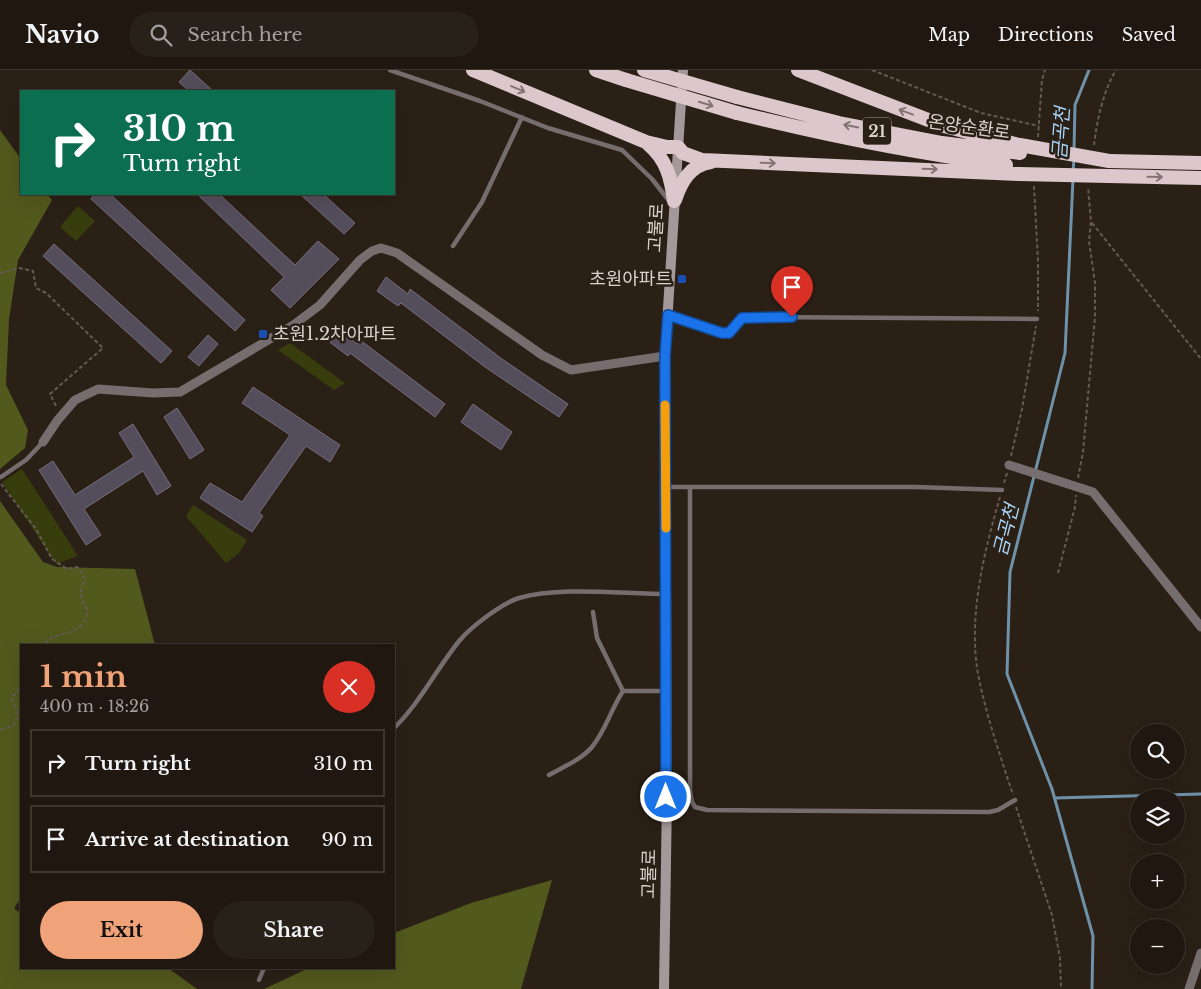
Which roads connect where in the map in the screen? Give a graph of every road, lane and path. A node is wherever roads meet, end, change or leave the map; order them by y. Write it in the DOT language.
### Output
graph roads {
  1 [pos="390,70"];
  2 [pos="473,70"];
  3 [pos="596,70"];
  4 [pos="644,70"];
  5 [pos="683,70"];
  6 [pos="798,70"];
  7 [pos="872,70"];
  8 [pos="1045,70"];
  9 [pos="1116,70"];
  10 [pos="522,117"];
  11 [pos="1039,126"];
  12 [pos="646,142"];
  13 [pos="1037,145"];
  14 [pos="1094,146"];
  15 [pos="678,147"];
  16 [pos="1019,160"];
  17 [pos="719,161"];
  18 [pos="1201,163"];
  19 [pos="1201,178"];
  20 [pos="1034,184"];
  21 [pos="1089,184"];
  22 [pos="674,204"];
  23 [pos="1091,222"];
  24 [pos="453,246"];
  25 [pos="0,273"];
  26 [pos="668,315"];
  27 [pos="1037,319"];
  28 [pos="665,356"];
  29 [pos="1201,359"];
  30 [pos="62,415"];
  31 [pos="43,442"];
  32 [pos="1009,465"];
  33 [pos="1,479"];
  34 [pos="666,487"];
  35 [pos="690,487"];
  36 [pos="1076,487"];
  37 [pos="1002,490"];
  38 [pos="1058,573"];
  39 [pos="666,594"];
  40 [pos="593,612"];
  41 [pos="1201,626"];
  42 [pos="44,644"];
  43 [pos="20,688"];
  44 [pos="623,691"];
  45 [pos="667,691"];
  46 [pos="395,727"];
  47 [pos="0,730"];
  48 [pos="549,775"];
  49 [pos="1014,800"];
  50 [pos="1201,953"];
  51 [pos="264,969"];
  52 [pos="259,980"];
  53 [pos="664,989"];
  54 [pos="1061,989"];
  55 [pos="1189,989"];
  1 -- 10 [label="lane"];
  2 -- 12 [label="highway, one-way"];
  3 -- 16 [label="highway, 온양순환로 / 21, one-way, bridge"];
  16 -- 4 [label="highway, 온양순환로 / 21, one-way, bridge"];
  5 -- 15 [label="main road, 고불로"];
  16 -- 6 [label="highway, one-way"];
  7 -- 11 [label="path"];
  8 -- 11 [label="path"];
  9 -- 14 [label="path"];
  10 -- 22 [label="lane"];
  10 -- 24 [label="lane"];
  11 -- 13 [label="path"];
  12 -- 15 [label="highway"];
  12 -- 22 [label="highway"];
  15 -- 17 [label="highway"];
  15 -- 22 [label="main road, 고불로"];
  17 -- 16 [label="highway, one-way"];
  16 -- 18 [label="highway, 온양순환로 / 21, bridge"];
  16 -- 19 [label="highway, one-way, bridge"];
  17 -- 22 [label="highway"];
  20 -- 27 [label="path"];
  21 -- 23 [label="path"];
  22 -- 26 [label="main road, 고불로"];
  23 -- 29 [label="path"];
  23 -- 36 [label="path"];
  25 -- 30 [label="path"];
  26 -- 27 [label="lane"];
  26 -- 28 [label="main road, 고불로"];
  27 -- 32 [label="path"];
  28 -- 30 [label="street"];
  28 -- 34 [label="main road, 고불로"];
  30 -- 31 [label="street"];
  31 -- 33 [label="lane"];
  32 -- 36 [label="street"];
  32 -- 37 [label="path"];
  33 -- 42 [label="path"];
  34 -- 35 [label="lane"];
  34 -- 39 [label="main road, 고불로"];
  35 -- 37 [label="lane"];
  35 -- 49 [label="lane"];
  36 -- 38 [label="path"];
  36 -- 41 [label="street"];
  37 -- 49 [label="path"];
  39 -- 45 [label="main road, 고불로"];
  39 -- 46 [label="lane"];
  40 -- 44 [label="lane"];
  43 -- 47 [label="path"];
  44 -- 45 [label="lane"];
  44 -- 48 [label="lane"];
  45 -- 53 [label="main road, 고불로"];
  49 -- 54 [label="path"];
  50 -- 55 [label="street"];
  51 -- 52 [label="lane"];
}
